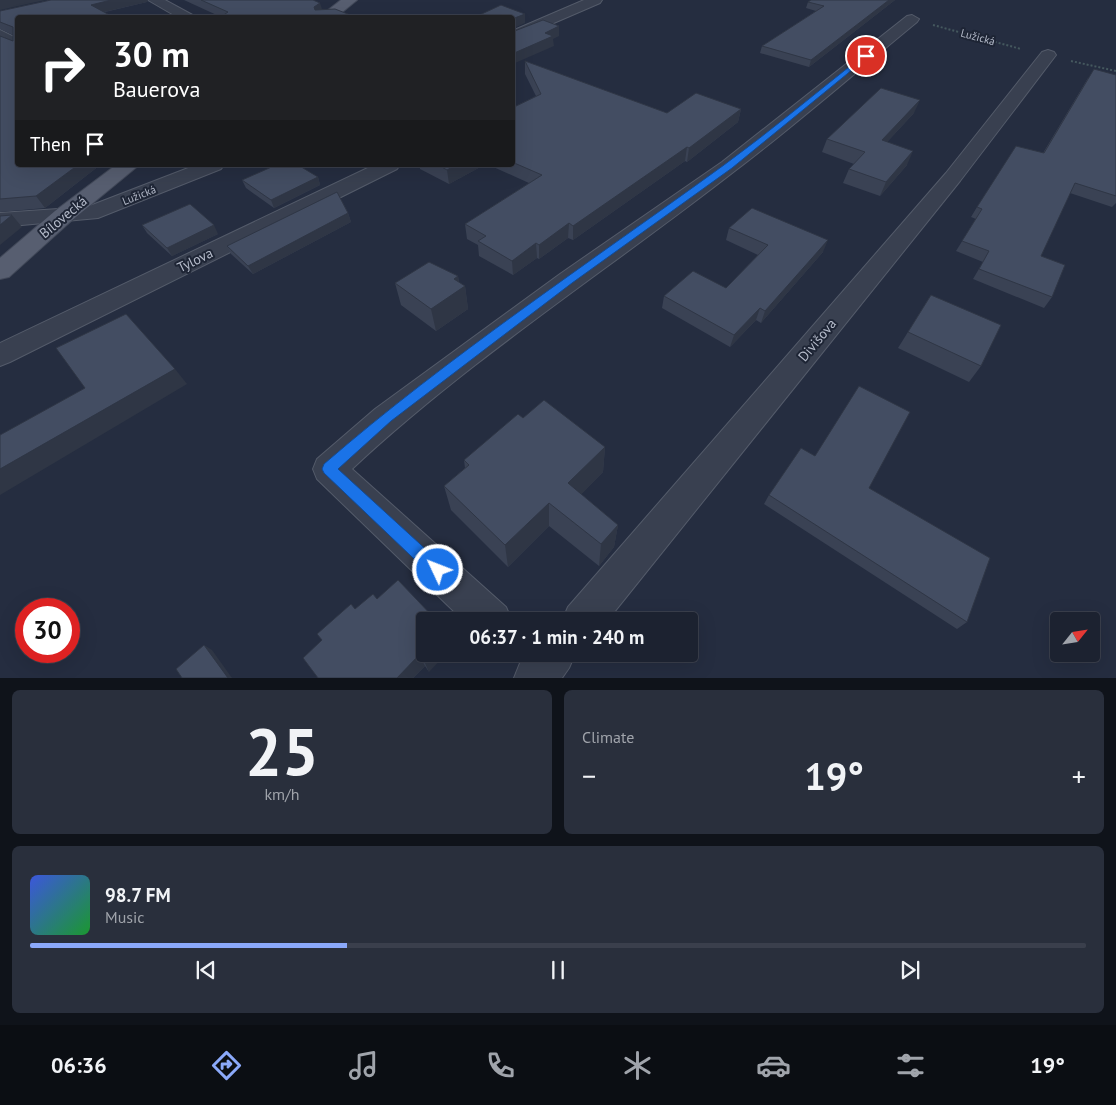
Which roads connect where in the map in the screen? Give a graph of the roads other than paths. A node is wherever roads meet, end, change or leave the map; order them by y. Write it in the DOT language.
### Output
graph roads {
  1 [pos="155,0"];
  2 [pos="350,0"];
  3 [pos="595,0"];
  4 [pos="185,15"];
  5 [pos="329,15"];
  6 [pos="912,20"];
  7 [pos="0,34"];
  8 [pos="515,36"];
  9 [pos="15,44"];
  10 [pos="1048,55"];
  11 [pos="125,167"];
  12 [pos="209,167"];
  13 [pos="386,167"];
  14 [pos="63,216"];
  15 [pos="0,220"];
  16 [pos="0,271"];
  17 [pos="0,355"];
  18 [pos="482,612"];
  19 [pos="590,612"];
  1 -- 4 [label="street"];
  2 -- 5 [label="main road"];
  3 -- 8 [label="street"];
  6 -- 18 [label="street"];
  7 -- 9 [label="street"];
  10 -- 19 [label="street, Divišova"];
  11 -- 14 [label="main road, Bílovecká"];
  12 -- 14 [label="street, Lužická"];
  13 -- 17 [label="street, Tylova"];
  14 -- 15 [label="street, Lužická"];
  14 -- 16 [label="main road, Bílovecká"];
}
